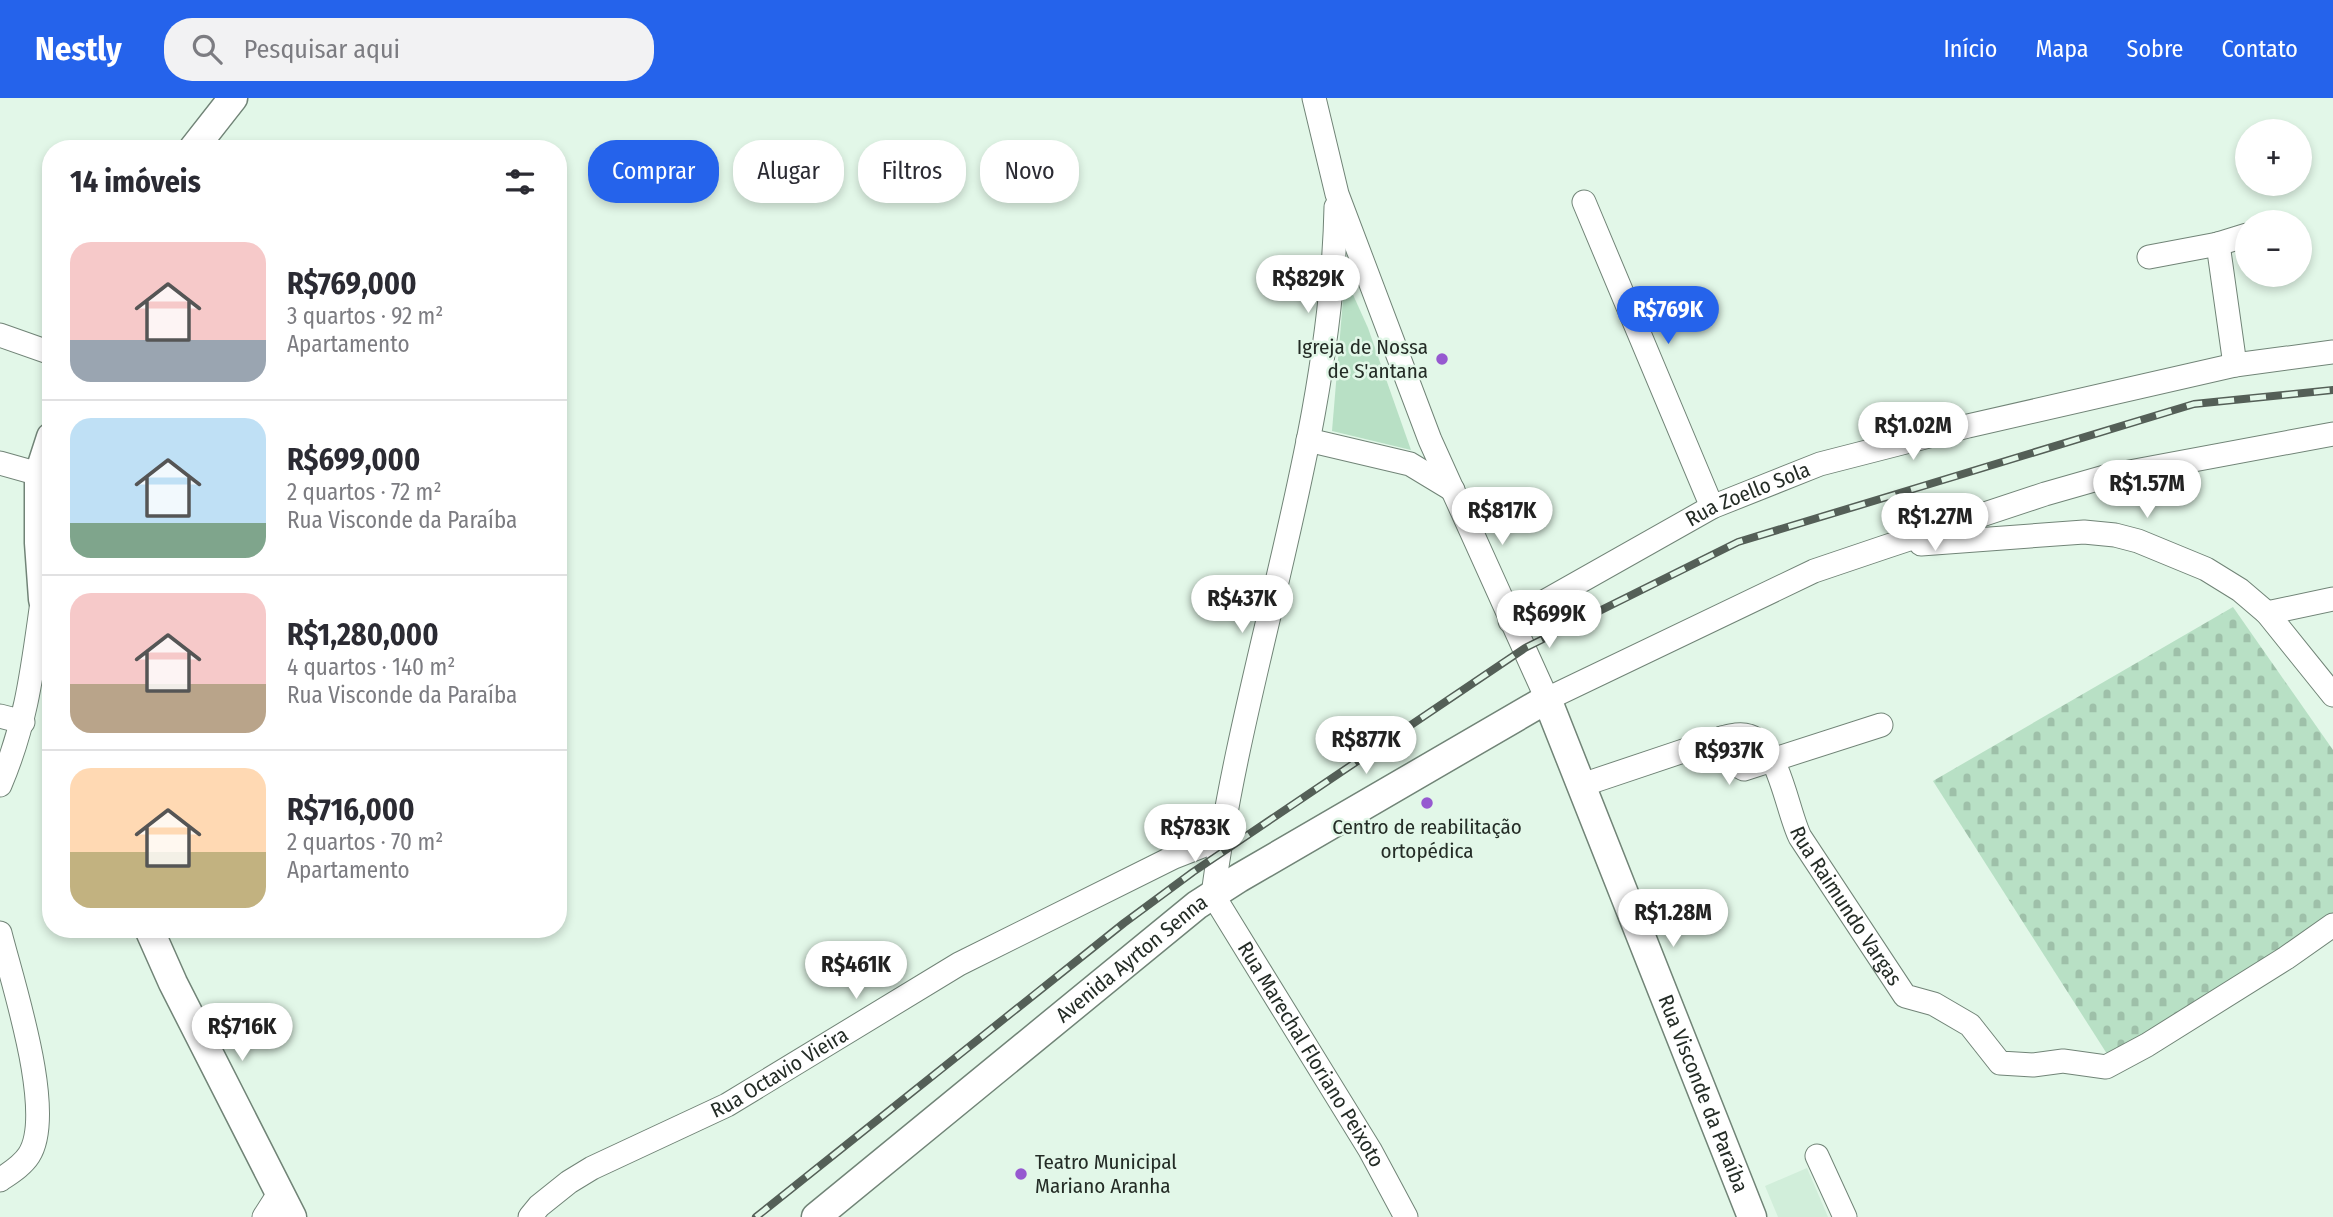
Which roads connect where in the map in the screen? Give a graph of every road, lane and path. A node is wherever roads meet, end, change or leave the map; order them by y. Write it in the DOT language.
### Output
graph roads {
  1 [pos="233,98"];
  2 [pos="1314,98"];
  3 [pos="200,140"];
  4 [pos="1337,194"];
  5 [pos="1584,202"];
  6 [pos="2235,238"];
  7 [pos="2218,243"];
  8 [pos="2149,257"];
  9 [pos="0,335"];
  10 [pos="42,350"];
  11 [pos="2333,352"];
  12 [pos="2235,365"];
  13 [pos="2333,434"];
  14 [pos="1308,440"];
  15 [pos="1430,440"];
  16 [pos="0,463"];
  17 [pos="1410,464"];
  18 [pos="42,465"];
  19 [pos="39,474"];
  20 [pos="1454,490"];
  21 [pos="1712,506"];
  22 [pos="1885,547"];
  23 [pos="42,585"];
  24 [pos="2333,599"];
  25 [pos="42,606"];
  26 [pos="2267,613"];
  27 [pos="1510,621"];
  28 [pos="2333,695"];
  29 [pos="1547,699"];
  30 [pos="0,716"];
  31 [pos="23,722"];
  32 [pos="1881,725"];
  33 [pos="1722,738"];
  34 [pos="1773,760"];
  35 [pos="0,785"];
  36 [pos="1582,785"];
  37 [pos="1220,839"];
  38 [pos="1213,895"];
  39 [pos="2333,925"];
  40 [pos="0,933"];
  41 [pos="153,938"];
  42 [pos="1817,1156"];
  43 [pos="0,1180"];
  44 [pos="286,1205"];
  45 [pos="264,1217"];
  46 [pos="530,1217"];
  47 [pos="816,1217"];
  48 [pos="1405,1217"];
  49 [pos="1752,1217"];
  50 [pos="1845,1217"];
  1 -- 3 [label="main road"];
  2 -- 4 [label="street"];
  4 -- 14 [label="street"];
  4 -- 15 [label="street, Rua Visconde da Paraíba"];
  5 -- 21 [label="street"];
  6 -- 7 [label="street"];
  7 -- 8 [label="street"];
  7 -- 12 [label="street"];
  9 -- 10 [label="street"];
  11 -- 12 [label="street, Rua Zoello Sola"];
  12 -- 21 [label="street, Rua Zoello Sola"];
  13 -- 22 [label="street"];
  14 -- 17 [label="street"];
  14 -- 37 [label="street"];
  15 -- 17 [label="street"];
  15 -- 20 [label="street, Rua Visconde da Paraíba"];
  16 -- 19 [label="street"];
  17 -- 20 [label="street"];
  18 -- 19 [label="main road"];
  19 -- 23 [label="main road"];
  20 -- 27 [label="street, Rua Visconde da Paraíba"];
  21 -- 27 [label="street, Rua Zoello Sola"];
  22 -- 26 [label="street"];
  22 -- 29 [label="street"];
  24 -- 26 [label="street"];
  25 -- 31 [label="street"];
  26 -- 28 [label="street"];
  27 -- 29 [label="street, Rua Visconde da Paraíba"];
  29 -- 36 [label="main road, Rua Visconde da Paraíba"];
  29 -- 38 [label="main road, Avenida Ayrton Senna"];
  30 -- 31 [label="street"];
  31 -- 35 [label="street"];
  32 -- 34 [label="street"];
  33 -- 34 [label="street, Rua Raimundo Vargas"];
  33 -- 34 [label="street"];
  33 -- 36 [label="street"];
  34 -- 39 [label="street, Rua Raimundo Vargas"];
  36 -- 49 [label="main road, Rua Visconde da Paraíba"];
  37 -- 38 [label="street"];
  37 -- 46 [label="street, Rua Octavio Vieira"];
  38 -- 47 [label="main road, Avenida Ayrton Senna"];
  38 -- 48 [label="street, Rua Marechal Floriano Peixoto"];
  40 -- 43 [label="street"];
  41 -- 44 [label="main road"];
  42 -- 50 [label="street"];
  44 -- 45 [label="street"];
}
